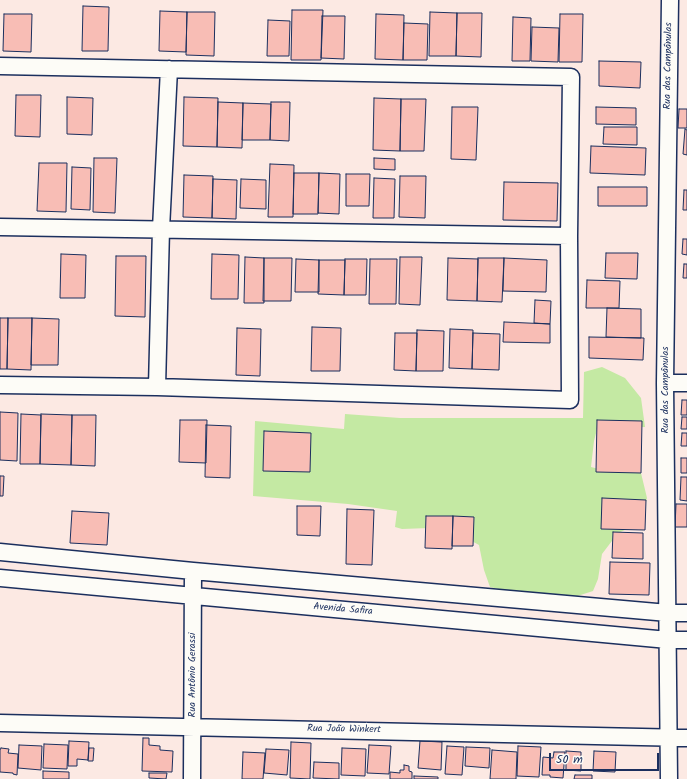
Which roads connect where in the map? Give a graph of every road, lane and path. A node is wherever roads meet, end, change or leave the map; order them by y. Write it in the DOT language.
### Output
graph roads {
  1 [pos="670,0"];
  2 [pos="0,66"];
  3 [pos="169,69"];
  4 [pos="0,227"];
  5 [pos="161,229"];
  6 [pos="569,236"];
  7 [pos="666,383"];
  8 [pos="687,383"];
  9 [pos="0,385"];
  10 [pos="157,387"];
  11 [pos="0,552"];
  12 [pos="193,571"];
  13 [pos="0,578"];
  14 [pos="192,597"];
  15 [pos="668,613"];
  16 [pos="687,613"];
  17 [pos="668,640"];
  18 [pos="687,640"];
  19 [pos="0,723"];
  20 [pos="193,727"];
  21 [pos="669,738"];
  22 [pos="687,738"];
  23 [pos="192,779"];
  24 [pos="669,779"];
  1 -- 7 [label="street, Rua das Campânulas"];
  2 -- 3 [label="street"];
  3 -- 5 [label="street"];
  3 -- 6 [label="street"];
  4 -- 5 [label="street"];
  5 -- 6 [label="street"];
  5 -- 10 [label="street"];
  6 -- 10 [label="street"];
  7 -- 8 [label="street"];
  7 -- 15 [label="street, Rua das Campânulas"];
  9 -- 10 [label="street"];
  11 -- 12 [label="street"];
  12 -- 14 [label="street, Rua Antônio Gerassi"];
  12 -- 15 [label="street"];
  13 -- 14 [label="street, Avenida Safira"];
  14 -- 17 [label="street, Avenida Safira"];
  14 -- 20 [label="street, Rua Antônio Gerassi"];
  15 -- 16 [label="street"];
  15 -- 17 [label="street, Rua das Campânulas"];
  17 -- 18 [label="street, Avenida Safira"];
  17 -- 21 [label="street, Rua das Campânulas"];
  19 -- 20 [label="street, Rua João Winkert"];
  20 -- 21 [label="street, Rua João Winkert"];
  20 -- 23 [label="street, Rua Antônio Gerassi"];
  21 -- 22 [label="street, Rua João Winkert"];
  21 -- 24 [label="street, Rua das Campânulas"];
}
